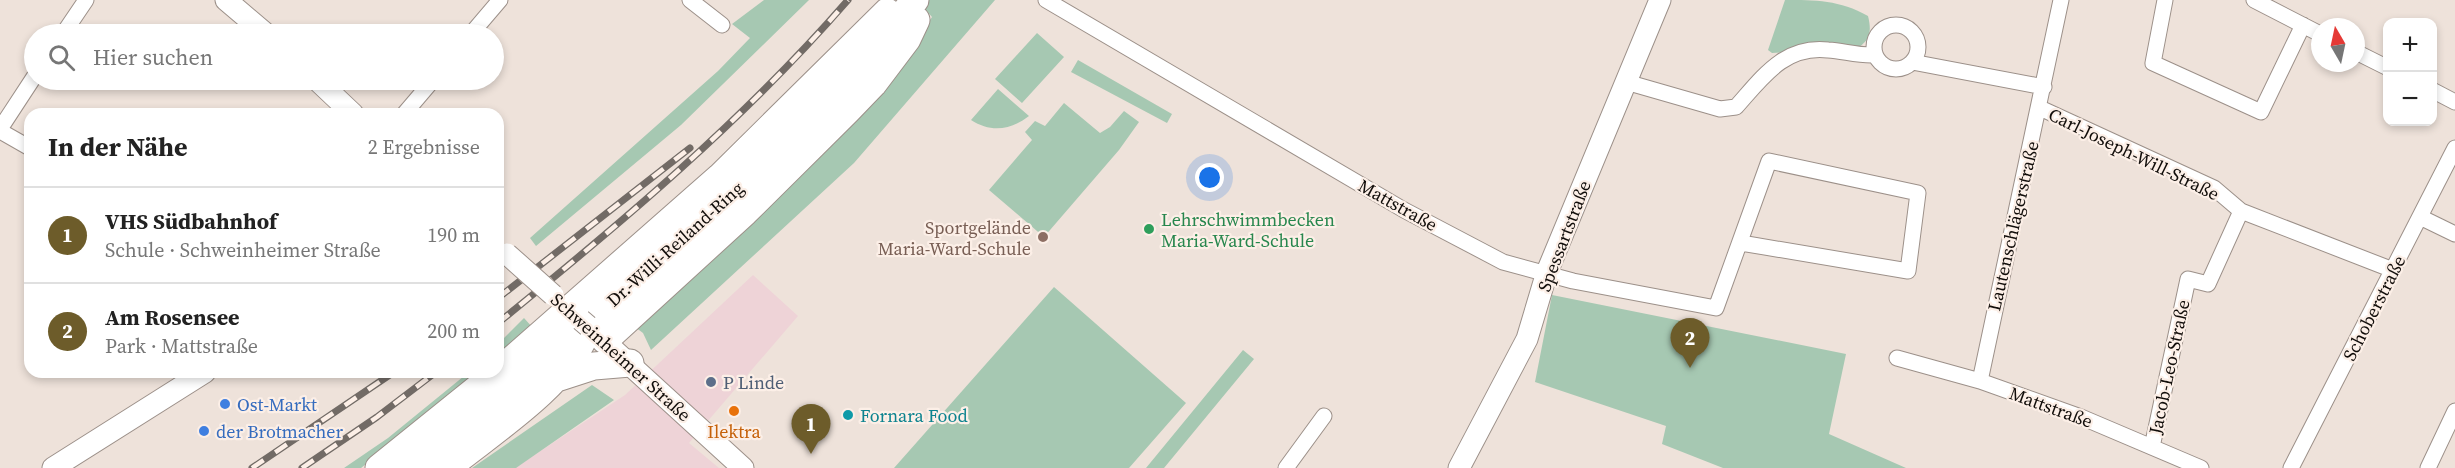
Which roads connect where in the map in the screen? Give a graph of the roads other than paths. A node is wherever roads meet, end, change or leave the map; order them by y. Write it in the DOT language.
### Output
graph roads {
  1 [pos="86,0"];
  2 [pos="226,0"];
  3 [pos="500,0"];
  4 [pos="690,0"];
  5 [pos="1046,0"];
  6 [pos="1660,0"];
  7 [pos="2061,0"];
  8 [pos="2165,0"];
  9 [pos="2253,0"];
  10 [pos="913,2"];
  11 [pos="70,24"];
  12 [pos="254,24"];
  13 [pos="480,24"];
  14 [pos="722,25"];
  15 [pos="2303,25"];
  16 [pos="2311,29"];
  17 [pos="1875,56"];
  18 [pos="2365,56"];
  19 [pos="1912,63"];
  20 [pos="2383,66"];
  21 [pos="1626,82"];
  22 [pos="2044,87"];
  23 [pos="26,90"];
  24 [pos="325,90"];
  25 [pos="329,90"];
  26 [pos="424,90"];
  27 [pos="2437,92"];
  28 [pos="2455,102"];
  29 [pos="333,108"];
  30 [pos="347,108"];
  31 [pos="409,108"];
  32 [pos="2040,108"];
  33 [pos="0,130"];
  34 [pos="24,144"];
  35 [pos="2455,148"];
  36 [pos="2241,211"];
  37 [pos="2420,217"];
  38 [pos="2455,234"];
  39 [pos="1741,243"];
  40 [pos="504,252"];
  41 [pos="2393,270"];
  42 [pos="1547,272"];
  43 [pos="582,321"];
  44 [pos="1897,358"];
  45 [pos="630,363"];
  46 [pos="504,368"];
  47 [pos="195,378"];
  48 [pos="491,378"];
  49 [pos="557,378"];
  50 [pos="1980,381"];
  51 [pos="2455,411"];
  52 [pos="1324,416"];
  53 [pos="2152,447"];
  54 [pos="52,468"];
  55 [pos="379,468"];
  56 [pos="414,468"];
  57 [pos="447,468"];
  58 [pos="743,468"];
  59 [pos="1286,468"];
  60 [pos="1459,468"];
  61 [pos="2201,468"];
  62 [pos="2291,468"];
  63 [pos="2428,468"];
  1 -- 11 [label="street"];
  2 -- 12 [label="street"];
  3 -- 13 [label="street"];
  4 -- 14 [label="street"];
  5 -- 42 [label="street, Mattstraße"];
  6 -- 21 [label="street, Spessartstraße"];
  7 -- 22 [label="street, Lautenschlägerstraße"];
  8 -- 15 [label="street"];
  9 -- 15 [label="street"];
  10 -- 43 [label="highway"];
  10 -- 43 [label="highway"];
  10 -- 56 [label="highway, Dr.-Willi-Reiland-Ring"];
  15 -- 16 [label="street"];
  17 -- 19 [label="street, Carl-Joseph-Will-Straße"];
  17 -- 19 [label="street"];
  17 -- 21 [label="street, Carl-Joseph-Will-Straße"];
  18 -- 20 [label="street"];
  19 -- 22 [label="street, Carl-Joseph-Will-Straße"];
  21 -- 42 [label="street, Spessartstraße"];
  22 -- 32 [label="street, Lautenschlägerstraße"];
  23 -- 33 [label="street"];
  24 -- 29 [label="street"];
  25 -- 30 [label="street"];
  26 -- 31 [label="street"];
  27 -- 28 [label="street"];
  32 -- 36 [label="street, Carl-Joseph-Will-Straße"];
  32 -- 50 [label="street, Lautenschlägerstraße"];
  33 -- 34 [label="street"];
  35 -- 37 [label="street, Schoberstraße"];
  36 -- 41 [label="street, Carl-Joseph-Will-Straße"];
  36 -- 53 [label="street, Jacob-Leo-Straße"];
  37 -- 38 [label="street"];
  37 -- 41 [label="street, Schoberstraße"];
  39 -- 39 [label="street, Mattstraße"];
  39 -- 42 [label="street, Mattstraße"];
  40 -- 43 [label="street, Schweinheimer Straße, bridge"];
  41 -- 62 [label="street, Schoberstraße"];
  42 -- 60 [label="street, Spessartstraße"];
  43 -- 45 [label="street, Schweinheimer Straße"];
  43 -- 46 [label="highway"];
  43 -- 49 [label="highway"];
  44 -- 50 [label="street, Mattstraße"];
  45 -- 49 [label="highway"];
  45 -- 58 [label="street, Schweinheimer Straße"];
  47 -- 54 [label="street"];
  48 -- 55 [label="highway"];
  49 -- 57 [label="highway"];
  50 -- 53 [label="street, Mattstraße"];
  51 -- 63 [label="street"];
  52 -- 59 [label="street"];
  53 -- 61 [label="street, Mattstraße"];
}
